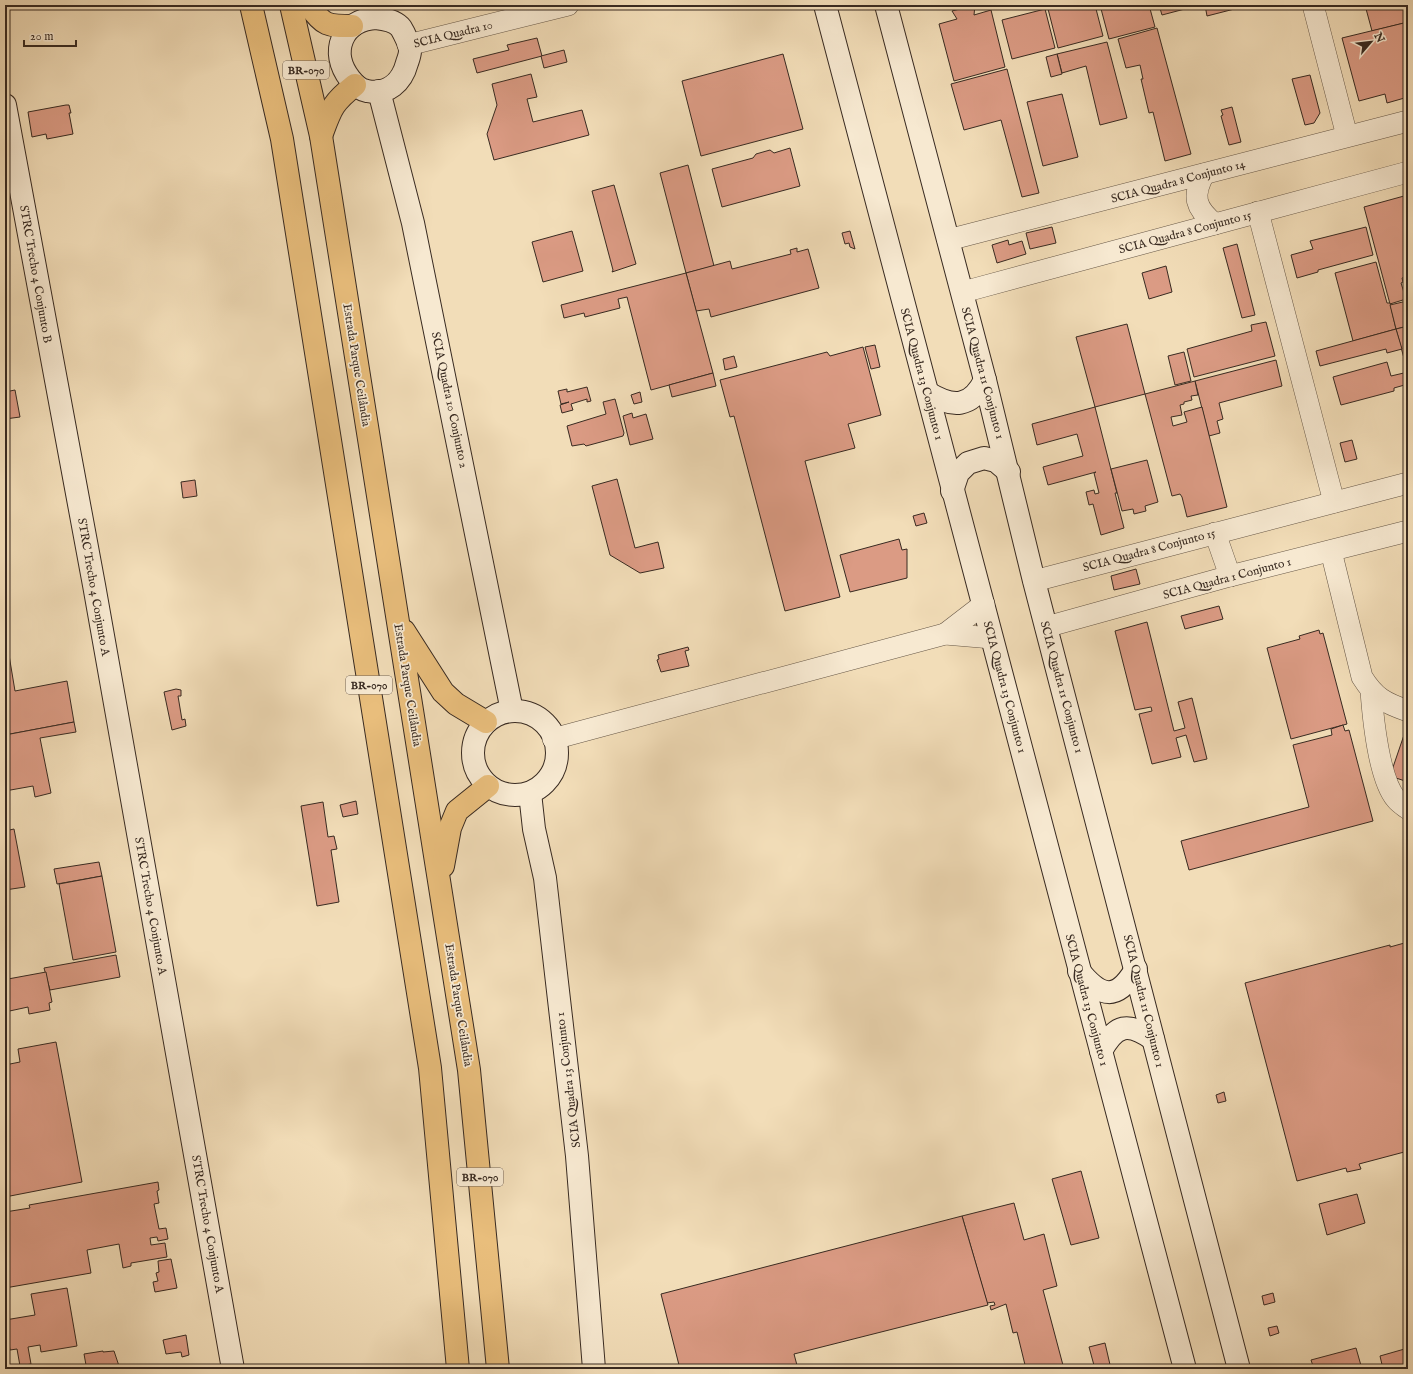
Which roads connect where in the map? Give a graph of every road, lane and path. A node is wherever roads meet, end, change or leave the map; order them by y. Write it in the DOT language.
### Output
graph roads {
  1 [pos="251,5"];
  2 [pos="291,5"];
  3 [pos="309,5"];
  4 [pos="568,5"];
  5 [pos="825,5"];
  6 [pos="886,5"];
  7 [pos="1313,5"];
  8 [pos="359,17"];
  9 [pos="408,45"];
  10 [pos="355,85"];
  11 [pos="379,91"];
  12 [pos="5,105"];
  13 [pos="1408,121"];
  14 [pos="321,136"];
  15 [pos="1347,136"];
  16 [pos="1408,172"];
  17 [pos="1204,174"];
  18 [pos="1258,212"];
  19 [pos="1214,224"];
  20 [pos="948,240"];
  21 [pos="963,292"];
  22 [pos="985,380"];
  23 [pos="928,393"];
  24 [pos="68,442"];
  25 [pos="1009,472"];
  26 [pos="1408,483"];
  27 [pos="952,491"];
  28 [pos="1334,502"];
  29 [pos="1408,531"];
  30 [pos="1215,533"];
  31 [pos="1331,551"];
  32 [pos="1230,576"];
  33 [pos="1034,581"];
  34 [pos="984,604"];
  35 [pos="399,623"];
  36 [pos="1046,627"];
  37 [pos="945,634"];
  38 [pos="992,638"];
  39 [pos="1371,691"];
  40 [pos="512,711"];
  41 [pos="1408,711"];
  42 [pos="486,722"];
  43 [pos="554,739"];
  44 [pos="488,786"];
  45 [pos="530,793"];
  46 [pos="1408,809"];
  47 [pos="440,885"];
  48 [pos="1136,969"];
  49 [pos="1079,970"];
  50 [pos="1153,1039"];
  51 [pos="1101,1050"];
  52 [pos="233,1369"];
  53 [pos="458,1369"];
  54 [pos="498,1369"];
  55 [pos="594,1369"];
  56 [pos="1185,1369"];
  57 [pos="1239,1369"];
  1 -- 53 [label="highway, BR-070"];
  2 -- 14 [label="highway, Estrada Parque Ceilândia / BR-070"];
  3 -- 8 [label="highway"];
  4 -- 9 [label="street, SCIA Quadra 10"];
  5 -- 23 [label="street, SCIA Quadra 13 Conjunto 1"];
  6 -- 20 [label="street, SCIA Quadra 11 Conjunto 1"];
  7 -- 15 [label="street"];
  8 -- 9 [label="street"];
  8 -- 10 [label="street"];
  9 -- 11 [label="street"];
  10 -- 11 [label="street"];
  10 -- 14 [label="highway"];
  11 -- 40 [label="street, SCIA Quadra 10 Conjunto 2"];
  12 -- 24 [label="street, STRC Trecho 4 Conjunto B"];
  13 -- 15 [label="street, SCIA Quadra 8 Conjunto 14"];
  14 -- 35 [label="highway, Estrada Parque Ceilândia / BR-070"];
  15 -- 17 [label="street, SCIA Quadra 8 Conjunto 14"];
  16 -- 18 [label="street"];
  17 -- 19 [label="street"];
  17 -- 20 [label="street, SCIA Quadra 8 Conjunto 14"];
  18 -- 19 [label="street, SCIA Quadra 8 Conjunto 15"];
  18 -- 28 [label="street, SCIA Quadra 8 Conjunto 15"];
  19 -- 21 [label="street, SCIA Quadra 8 Conjunto 15"];
  20 -- 21 [label="street, SCIA Quadra 11 Conjunto 1"];
  21 -- 22 [label="street, SCIA Quadra 11 Conjunto 1"];
  22 -- 23 [label="street"];
  22 -- 25 [label="street, SCIA Quadra 11 Conjunto 1"];
  23 -- 27 [label="street, SCIA Quadra 13 Conjunto 1"];
  24 -- 52 [label="street, STRC Trecho 4 Conjunto A"];
  25 -- 27 [label="street"];
  25 -- 33 [label="street, SCIA Quadra 11 Conjunto 1"];
  26 -- 28 [label="street, SCIA Quadra 8 Conjunto 15"];
  27 -- 34 [label="street, SCIA Quadra 13 Conjunto 1"];
  28 -- 30 [label="street, SCIA Quadra 8 Conjunto 15"];
  29 -- 31 [label="street, SCIA Quadra 1 Conjunto 1"];
  30 -- 32 [label="street"];
  30 -- 33 [label="street, SCIA Quadra 8 Conjunto 15"];
  31 -- 32 [label="street, SCIA Quadra 1 Conjunto 1"];
  31 -- 39 [label="street"];
  32 -- 36 [label="street, SCIA Quadra 1 Conjunto 1"];
  33 -- 36 [label="street, SCIA Quadra 11 Conjunto 1"];
  34 -- 37 [label="street"];
  34 -- 38 [label="street, SCIA Quadra 13 Conjunto 1"];
  35 -- 42 [label="highway"];
  35 -- 47 [label="highway, Estrada Parque Ceilândia / BR-070"];
  36 -- 48 [label="street, SCIA Quadra 11 Conjunto 1"];
  37 -- 38 [label="street"];
  37 -- 43 [label="street"];
  38 -- 49 [label="street, SCIA Quadra 13 Conjunto 1"];
  39 -- 41 [label="street"];
  39 -- 46 [label="street"];
  40 -- 42 [label="street"];
  40 -- 43 [label="street"];
  42 -- 44 [label="street"];
  43 -- 45 [label="street"];
  44 -- 45 [label="street"];
  44 -- 47 [label="highway"];
  45 -- 55 [label="street, SCIA Quadra 13 Conjunto 1"];
  47 -- 54 [label="highway, Estrada Parque Ceilândia / BR-070"];
  48 -- 49 [label="street"];
  48 -- 50 [label="street, SCIA Quadra 11 Conjunto 1"];
  49 -- 51 [label="street, SCIA Quadra 13 Conjunto 1"];
  50 -- 51 [label="street"];
  50 -- 57 [label="street, SCIA Quadra 11 Conjunto 1"];
  51 -- 56 [label="street, SCIA Quadra 13 Conjunto 1"];
}
